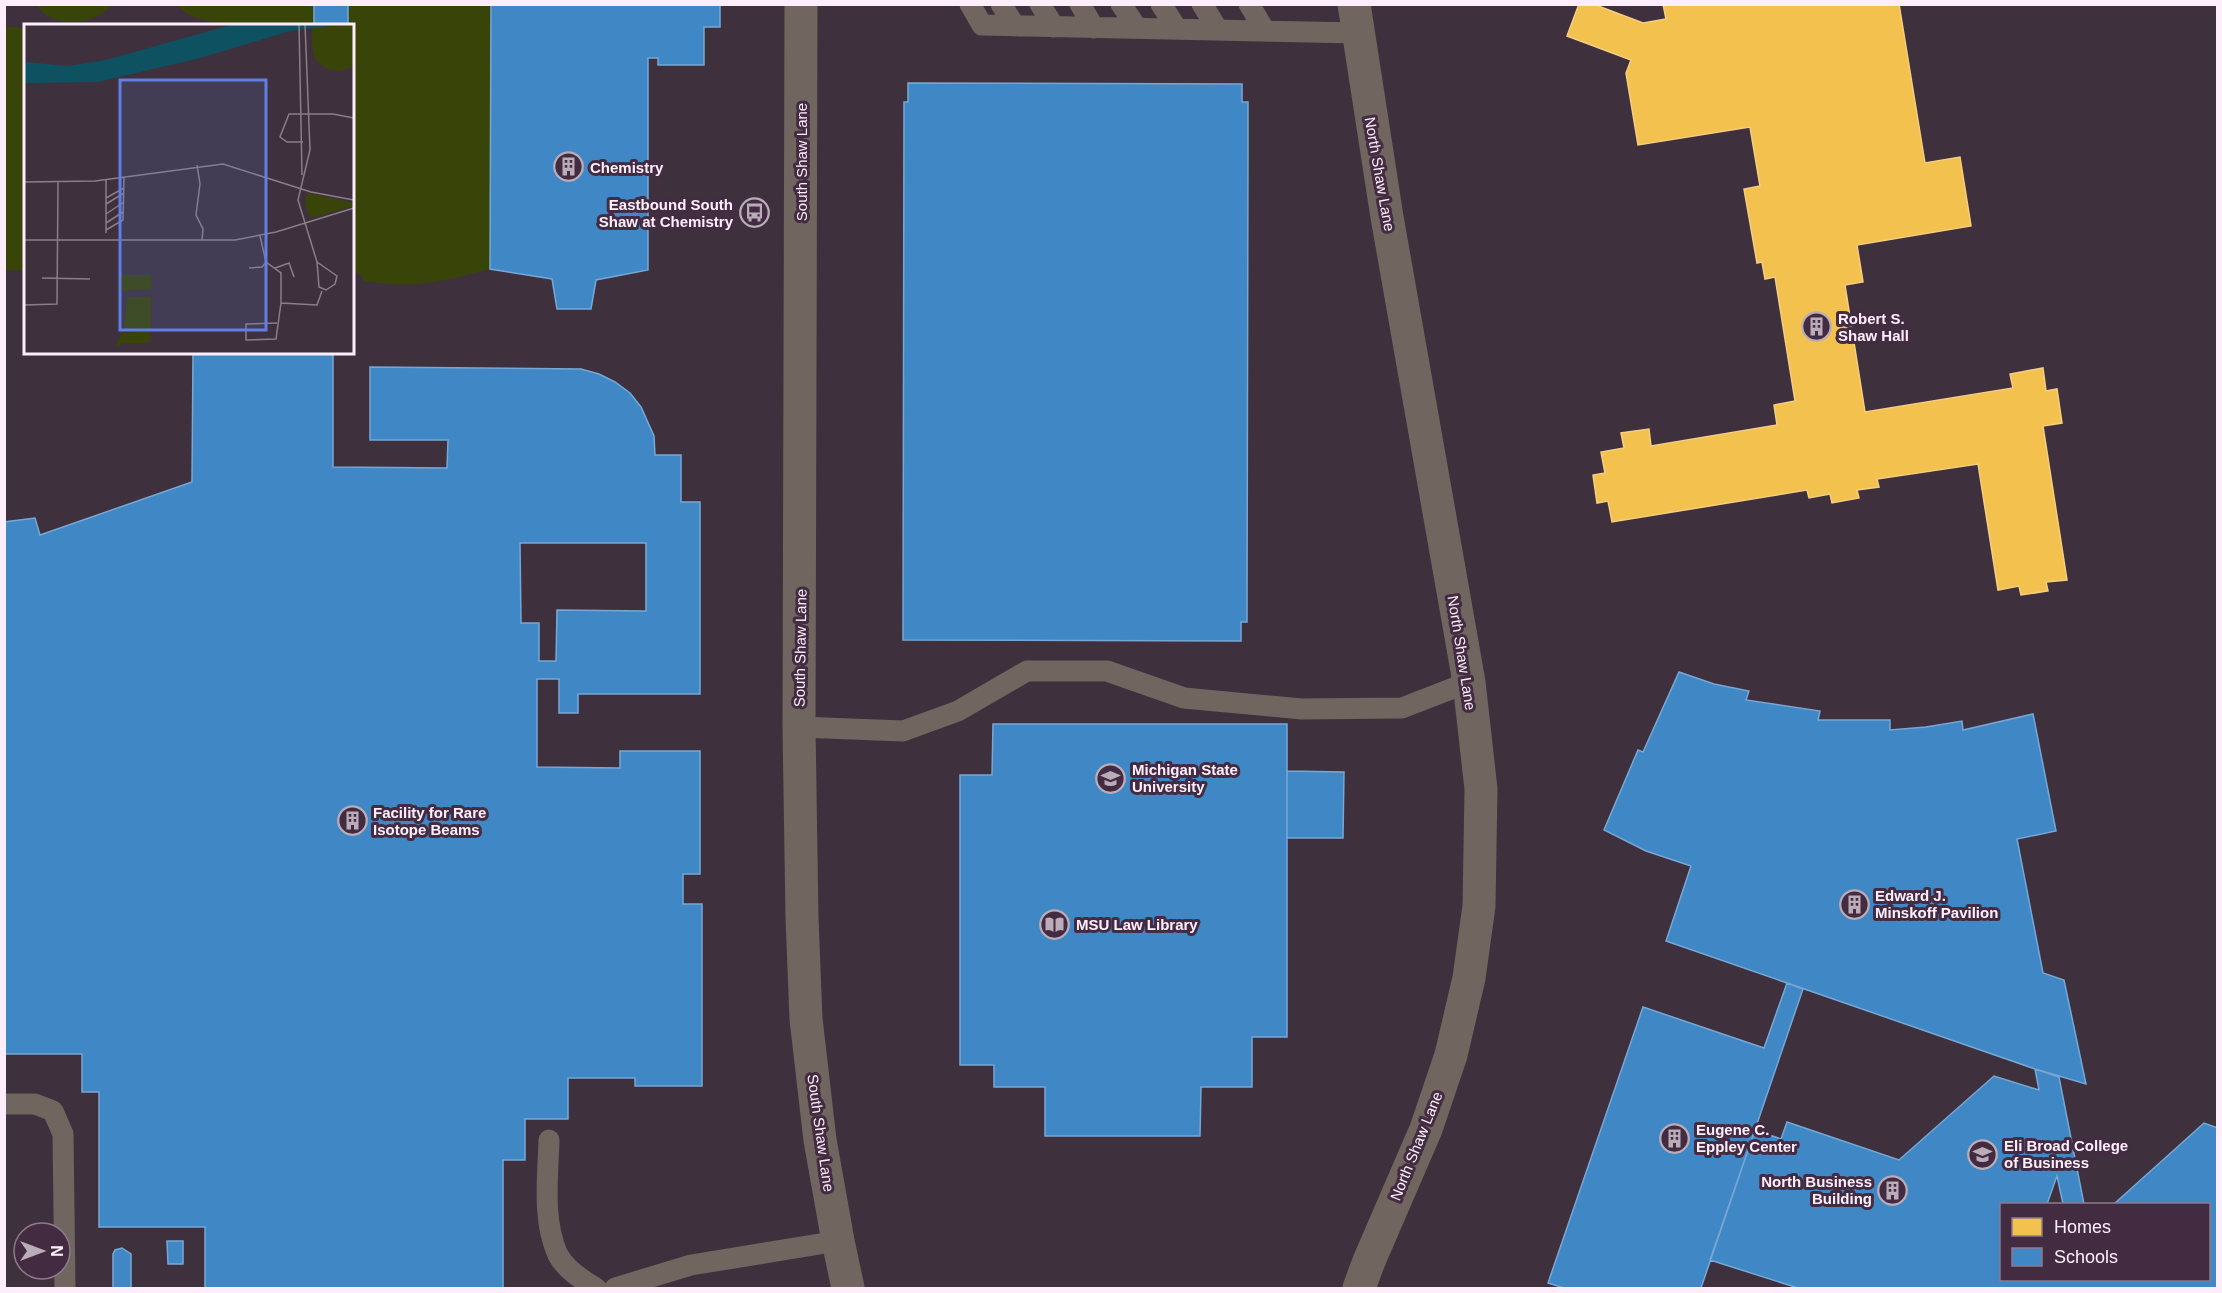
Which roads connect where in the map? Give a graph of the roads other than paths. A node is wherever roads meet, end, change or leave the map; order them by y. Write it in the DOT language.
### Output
graph roads {
  1 [pos="801,4"];
  2 [pos="970,4"];
  3 [pos="1001,4"];
  4 [pos="1040,4"];
  5 [pos="1080,4"];
  6 [pos="1121,4"];
  7 [pos="1161,4"];
  8 [pos="1202,4"];
  9 [pos="1249,4"];
  10 [pos="1356,19"];
  11 [pos="1015,26"];
  12 [pos="1054,27"];
  13 [pos="1094,27"];
  14 [pos="1137,28"];
  15 [pos="1177,29"];
  16 [pos="1218,30"];
  17 [pos="1264,31"];
  18 [pos="1469,682"];
  19 [pos="799,727"];
  20 [pos="4,1104"];
  21 [pos="549,1140"];
  22 [pos="838,1241"];
  23 [pos="65,1288"];
  24 [pos="596,1288"];
  25 [pos="615,1288"];
  26 [pos="848,1288"];
  27 [pos="1359,1288"];
  1 -- 19 [label="street, South Shaw Lane"];
  2 -- 11 [label="lane"];
  3 -- 11 [label="lane"];
  4 -- 12 [label="lane"];
  5 -- 13 [label="lane"];
  6 -- 14 [label="lane"];
  7 -- 15 [label="lane"];
  8 -- 16 [label="lane"];
  9 -- 17 [label="lane"];
  10 -- 17 [label="lane"];
  10 -- 18 [label="street, North Shaw Lane"];
  11 -- 12 [label="lane"];
  12 -- 13 [label="lane"];
  13 -- 14 [label="lane"];
  14 -- 15 [label="lane"];
  15 -- 16 [label="lane"];
  16 -- 17 [label="lane"];
  18 -- 19 [label="lane"];
  18 -- 27 [label="street, North Shaw Lane"];
  19 -- 22 [label="street, South Shaw Lane"];
  20 -- 23 [label="lane"];
  21 -- 24 [label="lane"];
  22 -- 25 [label="lane"];
  22 -- 26 [label="street, South Shaw Lane"];
}
